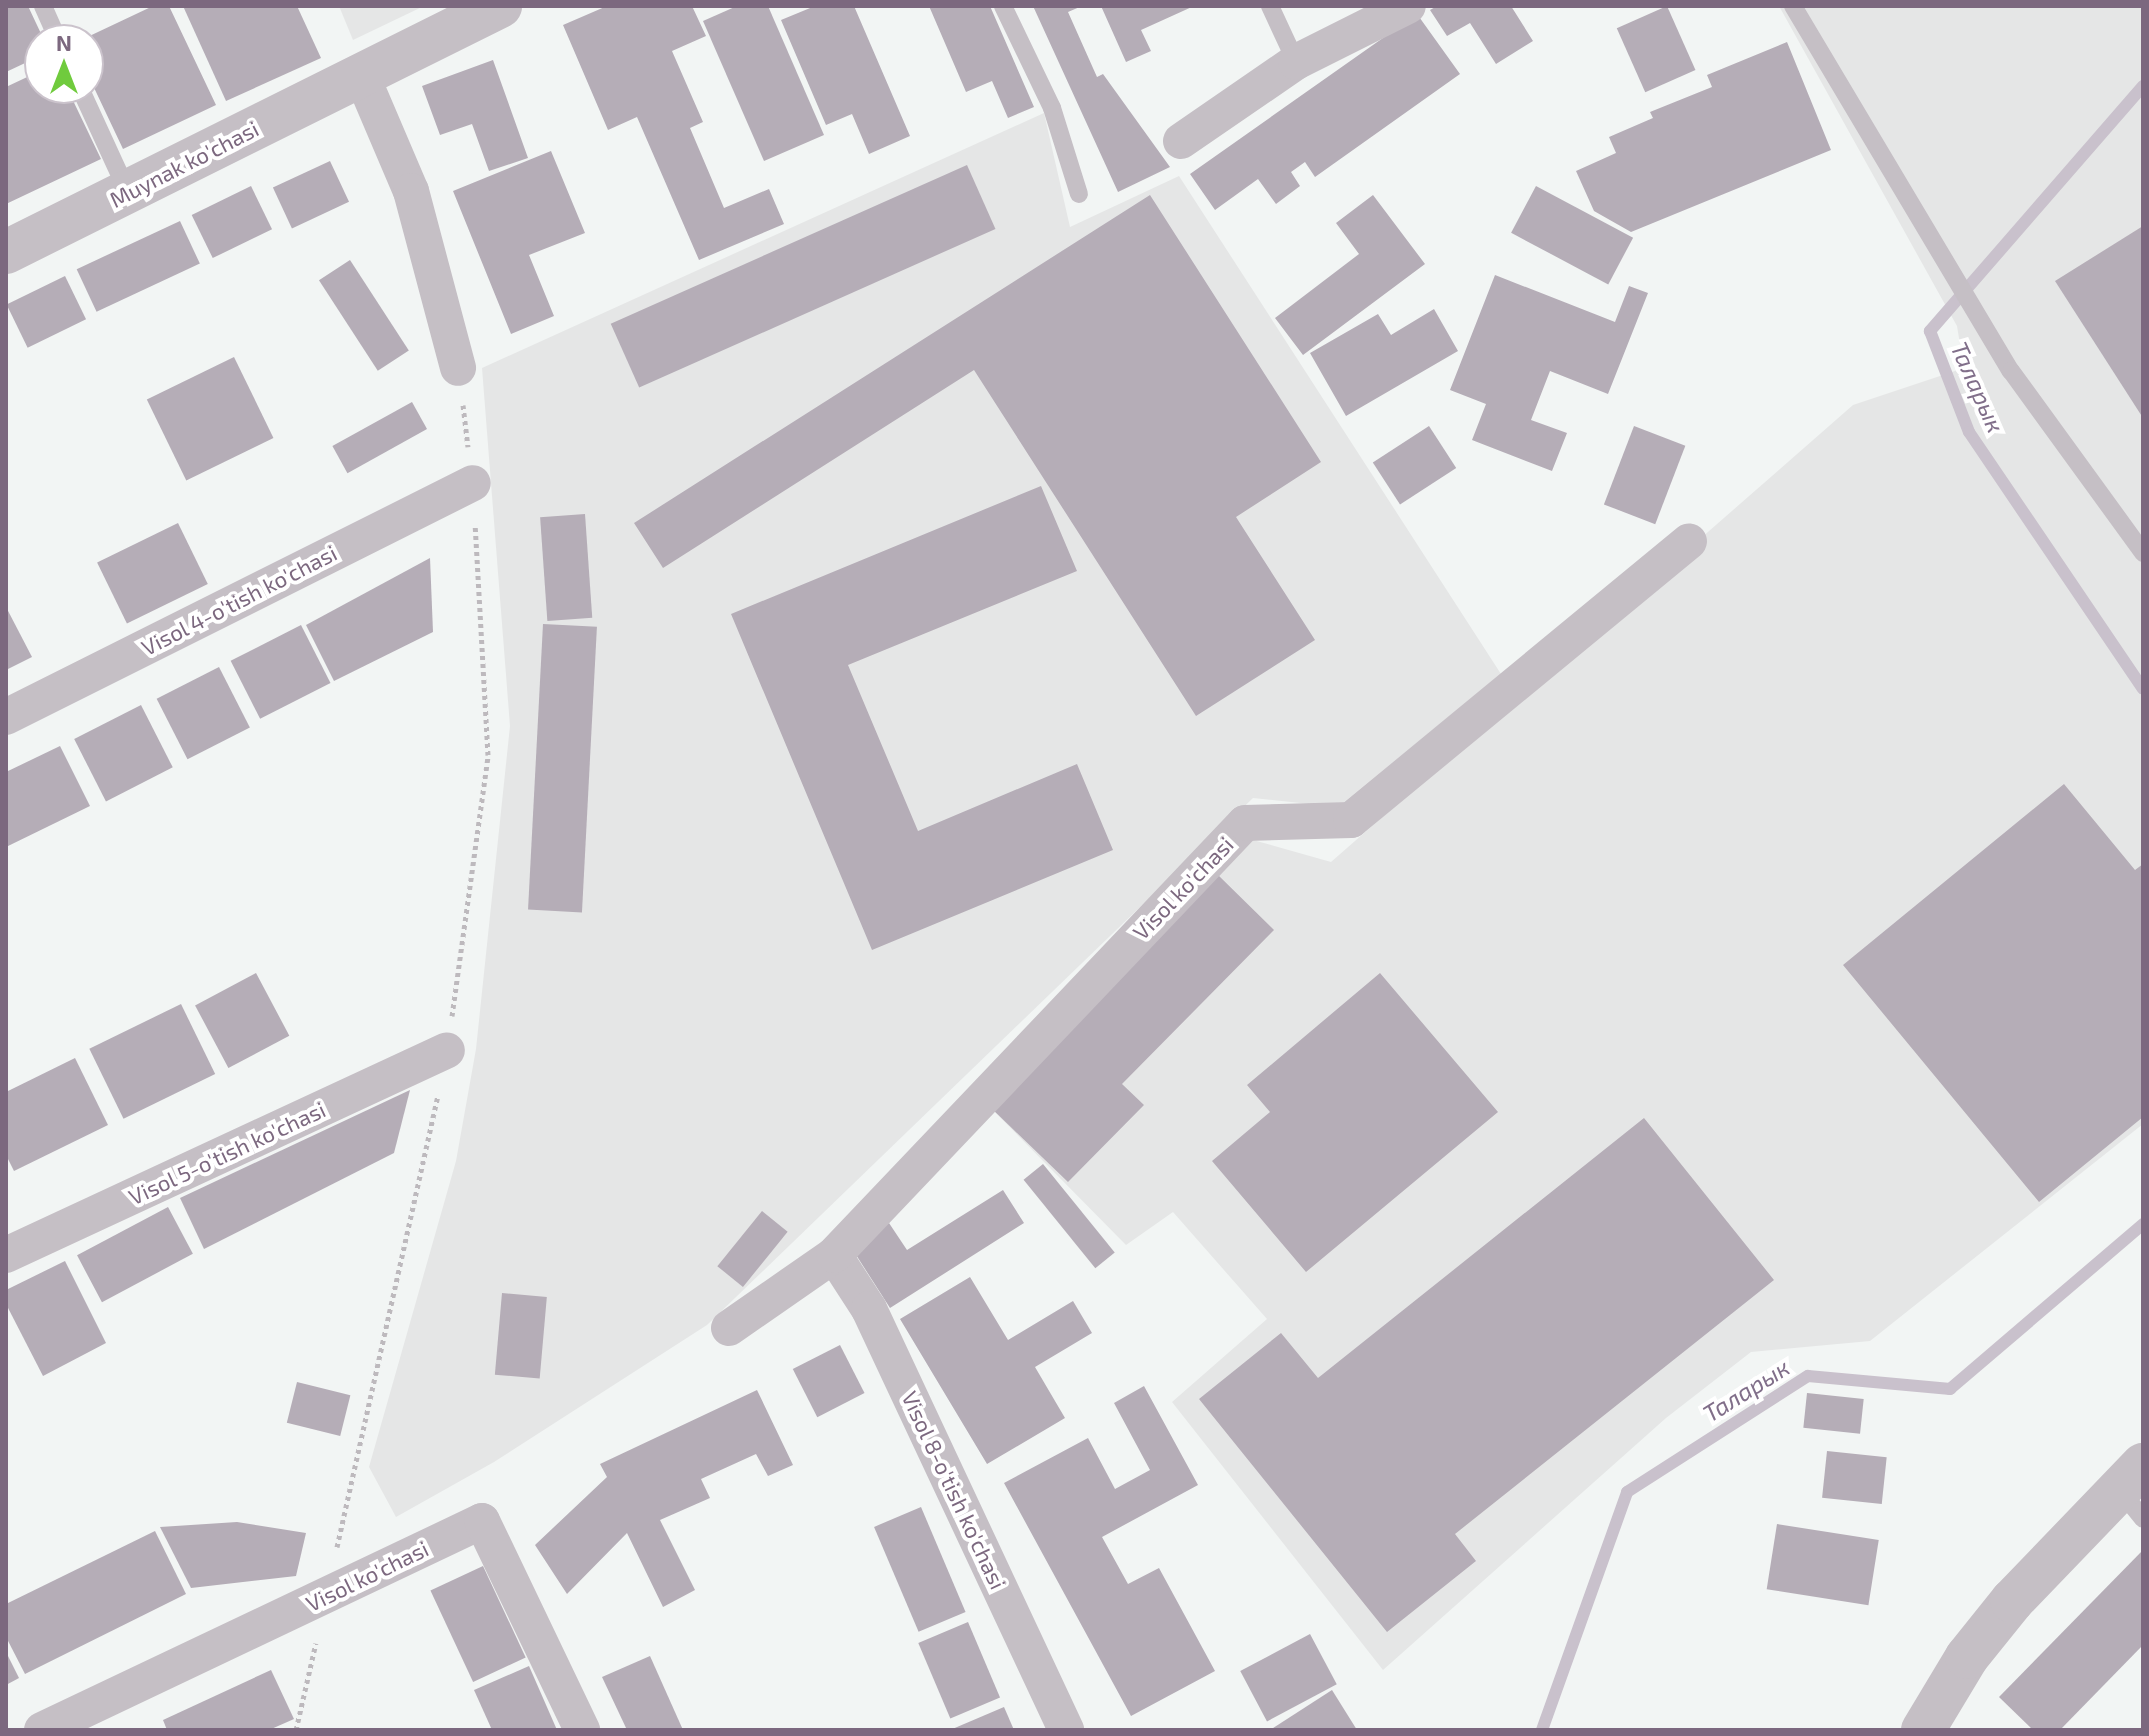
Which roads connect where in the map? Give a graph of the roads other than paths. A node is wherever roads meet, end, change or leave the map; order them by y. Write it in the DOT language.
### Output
graph roads {
  1 [pos="500,6"];
  2 [pos="1003,6"];
  3 [pos="1270,6"];
  4 [pos="1408,6"];
  5 [pos="1793,6"];
  6 [pos="1296,62"];
  7 [pos="361,74"];
  8 [pos="87,104"];
  9 [pos="1181,141"];
  10 [pos="128,193"];
  11 [pos="1079,194"];
  12 [pos="6,252"];
  13 [pos="458,368"];
  14 [pos="473,483"];
  15 [pos="1689,541"];
  16 [pos="2143,553"];
  17 [pos="6,717"];
  18 [pos="447,1050"];
  19 [pos="6,1255"];
  20 [pos="834,1255"];
  21 [pos="729,1328"];
  22 [pos="2135,1491"];
  23 [pos="42,1730"];
  24 [pos="582,1730"];
  25 [pos="1066,1730"];
  26 [pos="1923,1730"];
  1 -- 7 [label="street, Muynak ko'chasi"];
  2 -- 11 [label="lane"];
  3 -- 6 [label="lane"];
  4 -- 6 [label="street"];
  5 -- 16 [label="lane"];
  6 -- 9 [label="street"];
  7 -- 10 [label="street, Muynak ko'chasi"];
  7 -- 13 [label="street"];
  8 -- 10 [label="lane"];
  10 -- 12 [label="street, Muynak ko'chasi"];
  14 -- 17 [label="street, Visol 4-o'tish ko'chasi"];
  15 -- 20 [label="street, Visol ko'chasi"];
  18 -- 19 [label="street, Visol 5-o'tish ko'chasi"];
  20 -- 21 [label="street, Visol ko'chasi"];
  20 -- 25 [label="street, Visol 8-o'tish ko'chasi"];
  22 -- 26 [label="street"];
  23 -- 24 [label="street, Visol ko'chasi"];
}
